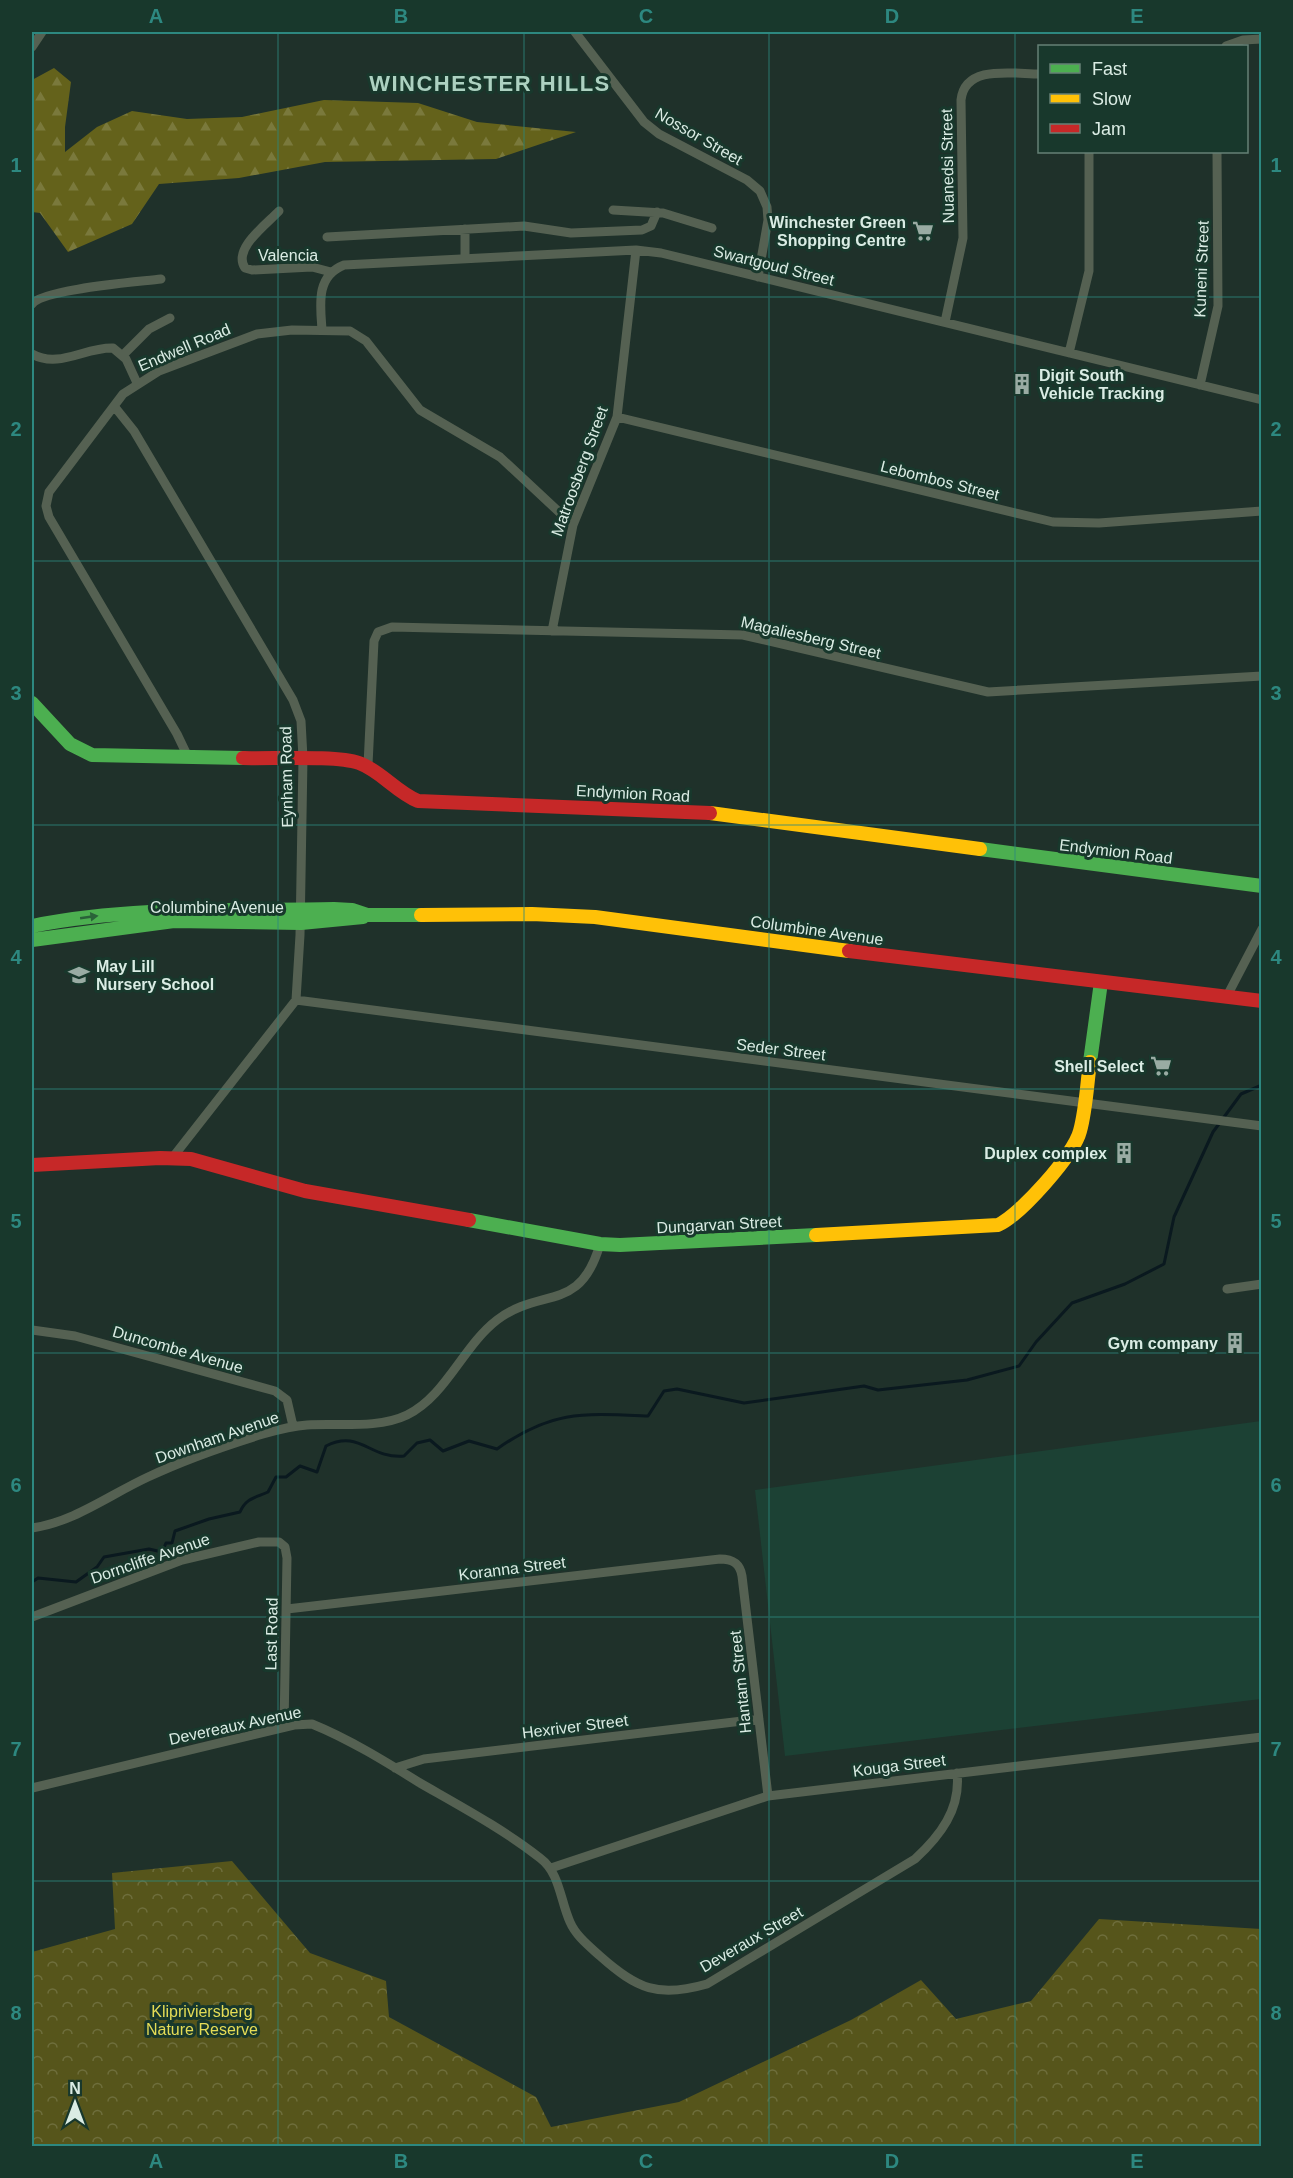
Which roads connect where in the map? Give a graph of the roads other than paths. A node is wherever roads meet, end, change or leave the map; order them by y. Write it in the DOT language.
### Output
graph roads {
  1 [pos="42,32"];
  2 [pos="575,32"];
  3 [pos="1262,39"];
  4 [pos="1229,45"];
  5 [pos="32,47"];
  6 [pos="1038,74"];
  7 [pos="1089,153"];
  8 [pos="1217,153"];
  9 [pos="613,210"];
  10 [pos="279,211"];
  11 [pos="657,212"];
  12 [pos="712,228"];
  13 [pos="465,229"];
  14 [pos="327,237"];
  15 [pos="636,250"];
  16 [pos="465,258"];
  17 [pos="331,272"];
  18 [pos="758,277"];
  19 [pos="161,279"];
  20 [pos="32,304"];
  21 [pos="170,318"];
  22 [pos="945,322"];
  23 [pos="322,329"];
  24 [pos="1069,353"];
  25 [pos="32,354"];
  26 [pos="123,355"];
  27 [pos="136,383"];
  28 [pos="1200,385"];
  29 [pos="1262,400"];
  30 [pos="114,406"];
  31 [pos="617,417"];
  32 [pos="1262,511"];
  33 [pos="573,525"];
  34 [pos="552,631"];
  35 [pos="1262,676"];
  36 [pos="32,703"];
  37 [pos="188,757"];
  38 [pos="303,758"];
  39 [pos="368,765"];
  40 [pos="1262,886"];
  41 [pos="173,914"];
  42 [pos="301,916"];
  43 [pos="33,923"];
  44 [pos="1262,929"];
  45 [pos="37,939"];
  46 [pos="1101,982"];
  47 [pos="1227,996"];
  48 [pos="296,1000"];
  49 [pos="1262,1001"];
  50 [pos="1085,1103"];
  51 [pos="1262,1126"];
  52 [pos="173,1157"];
  53 [pos="32,1166"];
  54 [pos="600,1244"];
  55 [pos="1262,1284"];
  56 [pos="1227,1289"];
  57 [pos="32,1330"];
  58 [pos="293,1426"];
  59 [pos="32,1528"];
  60 [pos="281,1543"];
  61 [pos="739,1566"];
  62 [pos="287,1609"];
  63 [pos="32,1617"];
  64 [pos="759,1719"];
  65 [pos="284,1727"];
  66 [pos="1262,1737"];
  67 [pos="395,1768"];
  68 [pos="957,1773"];
  69 [pos="32,1788"];
  70 [pos="768,1796"];
  71 [pos="551,1868"];
  1 -- 5 [label="street"];
  2 -- 18 [label="street, Nossor Street"];
  3 -- 4 [label="street"];
  6 -- 22 [label="street, Nuanedsi Street"];
  7 -- 24 [label="street"];
  8 -- 28 [label="street, Kuneni Street"];
  9 -- 11 [label="street"];
  10 -- 17 [label="street, Valencia"];
  11 -- 12 [label="street"];
  11 -- 13 [label="street"];
  13 -- 14 [label="street"];
  13 -- 16 [label="street"];
  15 -- 16 [label="street, Swartgoud Street"];
  15 -- 18 [label="street, Swartgoud Street"];
  15 -- 31 [label="street, Matroosberg Street"];
  16 -- 17 [label="street, Swartgoud Street"];
  17 -- 23 [label="street"];
  18 -- 22 [label="street, Swartgoud Street"];
  19 -- 20 [label="street"];
  21 -- 26 [label="street"];
  22 -- 24 [label="street, Swartgoud Street"];
  23 -- 27 [label="street, Endwell Road"];
  23 -- 33 [label="street, Endwell Road"];
  24 -- 28 [label="street, Swartgoud Street"];
  25 -- 26 [label="street"];
  26 -- 27 [label="street"];
  27 -- 30 [label="street, Endwell Road"];
  28 -- 29 [label="street, Swartgoud Street"];
  30 -- 37 [label="street, Endwell Road"];
  30 -- 38 [label="street, Eynham Road"];
  31 -- 32 [label="street, Lebombos Street"];
  31 -- 33 [label="street, Matroosberg Street"];
  33 -- 34 [label="street, Matroosberg Street"];
  34 -- 35 [label="street, Magaliesberg Street"];
  34 -- 39 [label="street, Magaliesberg Street"];
  36 -- 37 [label="street"];
  37 -- 38 [label="street"];
  38 -- 39 [label="street"];
  38 -- 42 [label="street, Eynham Road"];
  39 -- 40 [label="street, Endymion Road"];
  41 -- 42 [label="street, Columbine Avenue"];
  43 -- 41 [label="street, Columbine Avenue, one-way"];
  41 -- 45 [label="street, Columbine Avenue"];
  42 -- 46 [label="street, Columbine Avenue"];
  42 -- 48 [label="street, Eynham Road"];
  43 -- 45 [label="street"];
  44 -- 47 [label="street"];
  46 -- 47 [label="street, Columbine Avenue"];
  46 -- 50 [label="street, Dungarvan Street"];
  47 -- 49 [label="street, Columbine Avenue"];
  48 -- 50 [label="street, Seder Street"];
  48 -- 52 [label="street"];
  50 -- 51 [label="street, Seder Street"];
  50 -- 54 [label="street, Dungarvan Street"];
  52 -- 53 [label="street, Dungarvan Street"];
  52 -- 54 [label="street, Dungarvan Street"];
  54 -- 58 [label="street, Downham Avenue"];
  55 -- 56 [label="street"];
  57 -- 58 [label="street, Duncombe Avenue"];
  58 -- 59 [label="street, Downham Avenue"];
  60 -- 62 [label="street, Last Road"];
  60 -- 63 [label="street, Dorncliffe Avenue"];
  61 -- 62 [label="street, Koranna Street"];
  61 -- 64 [label="street, Hantam Street"];
  62 -- 65 [label="street, Last Road"];
  64 -- 67 [label="street, Hexriver Street"];
  64 -- 70 [label="street, Hantam Street"];
  65 -- 67 [label="street, Devereaux Avenue"];
  65 -- 69 [label="street, Devereaux Avenue"];
  66 -- 68 [label="street, Kouga Street"];
  67 -- 71 [label="street, Devereaux Avenue"];
  68 -- 70 [label="street, Kouga Street"];
  68 -- 71 [label="street, Deveraux Street"];
  70 -- 71 [label="street, Kouga Street"];
}
